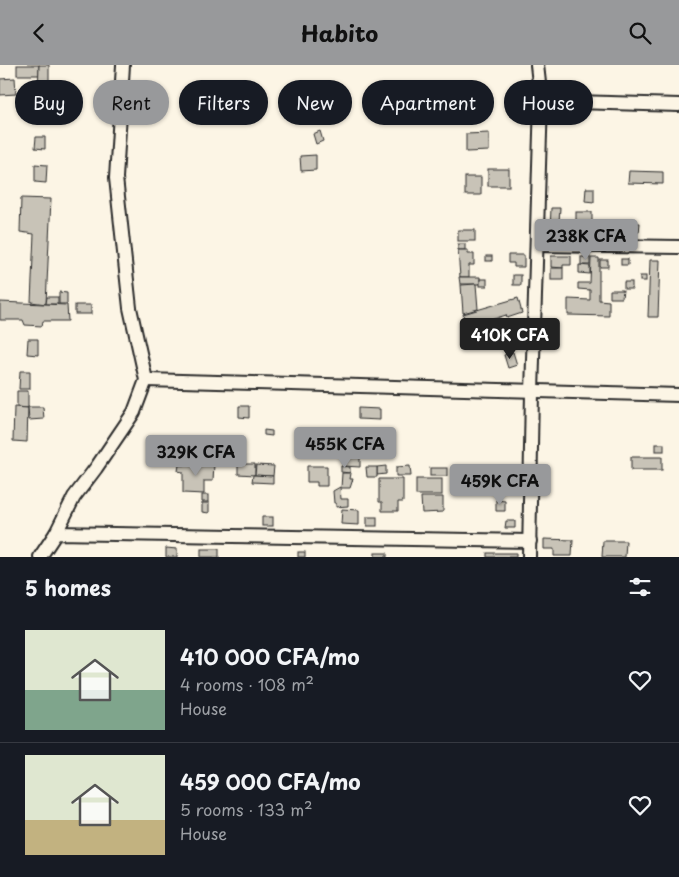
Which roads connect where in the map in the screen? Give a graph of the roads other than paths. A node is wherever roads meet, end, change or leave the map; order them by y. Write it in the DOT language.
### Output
graph roads {
  1 [pos="123,65"];
  2 [pos="537,65"];
  3 [pos="539,80"];
  4 [pos="593,102"];
  5 [pos="679,105"];
  6 [pos="541,125"];
  7 [pos="538,245"];
  8 [pos="679,247"];
  9 [pos="146,380"];
  10 [pos="532,392"];
  11 [pos="679,395"];
  12 [pos="56,533"];
  13 [pos="530,541"];
  14 [pos="40,557"];
  15 [pos="529,557"];
  1 -- 9 [label="street"];
  2 -- 3 [label="street"];
  4 -- 5 [label="street"];
  6 -- 7 [label="street"];
  7 -- 8 [label="street"];
  7 -- 10 [label="street"];
  9 -- 10 [label="street"];
  9 -- 12 [label="street"];
  10 -- 11 [label="street"];
  10 -- 13 [label="street"];
  12 -- 13 [label="street"];
  12 -- 14 [label="street"];
  13 -- 15 [label="street"];
}
